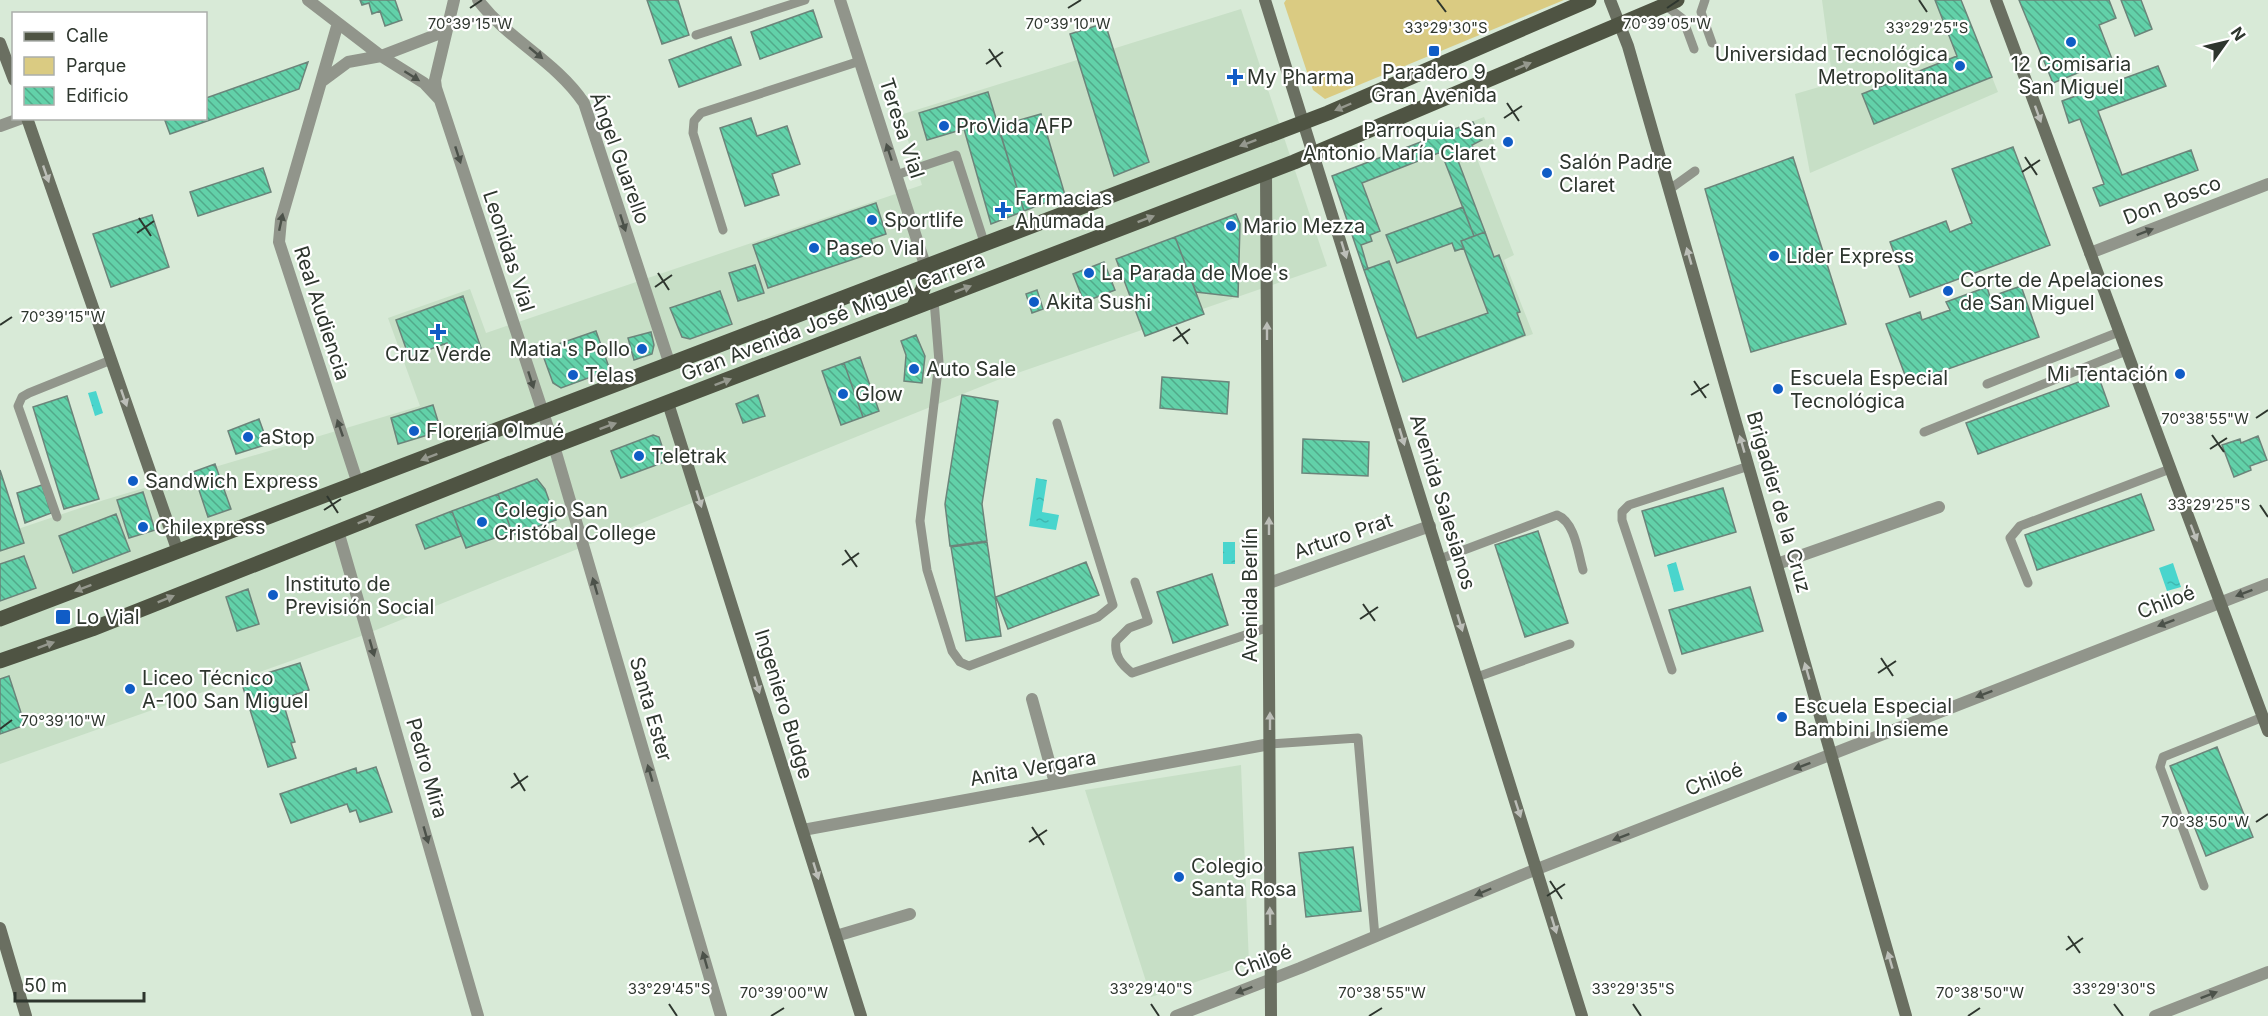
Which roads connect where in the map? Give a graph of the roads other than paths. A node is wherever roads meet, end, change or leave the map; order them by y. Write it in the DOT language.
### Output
graph roads {
  1 [pos="308,0"];
  2 [pos="454,0"];
  3 [pos="478,0"];
  4 [pos="805,0"];
  5 [pos="840,0"];
  6 [pos="1265,0"];
  7 [pos="1589,0"];
  8 [pos="1610,0"];
  9 [pos="1705,0"];
  10 [pos="1996,0"];
  11 [pos="1671,3"];
  12 [pos="338,23"];
  13 [pos="1622,24"];
  14 [pos="446,31"];
  15 [pos="696,35"];
  16 [pos="0,43"];
  17 [pos="1712,43"];
  18 [pos="1694,49"];
  19 [pos="381,56"];
  20 [pos="860,61"];
  21 [pos="12,75"];
  22 [pos="320,83"];
  23 [pos="440,100"];
  24 [pos="16,120"];
  25 [pos="28,120"];
  26 [pos="1303,122"];
  27 [pos="0,126"];
  28 [pos="1314,154"];
  29 [pos="1695,171"];
  30 [pos="1266,173"];
  31 [pos="896,175"];
  32 [pos="2268,184"];
  33 [pos="1670,189"];
  34 [pos="723,230"];
  35 [pos="985,245"];
  36 [pos="2090,253"];
  37 [pos="926,268"];
  38 [pos="934,300"];
  39 [pos="914,308"];
  40 [pos="2120,332"];
  41 [pos="2126,351"];
  42 [pos="111,360"];
  43 [pos="670,365"];
  44 [pos="1987,384"];
  45 [pos="668,404"];
  46 [pos="542,414"];
  47 [pos="1057,423"];
  48 [pos="1924,432"];
  49 [pos="554,446"];
  50 [pos="1749,466"];
  51 [pos="2170,469"];
  52 [pos="358,484"];
  53 [pos="1939,507"];
  54 [pos="57,517"];
  55 [pos="1430,526"];
  56 [pos="338,531"];
  57 [pos="177,552"];
  58 [pos="1440,559"];
  59 [pos="1777,564"];
  60 [pos="1583,570"];
  61 [pos="1135,582"];
  62 [pos="1269,583"];
  63 [pos="2028,583"];
  64 [pos="2268,584"];
  65 [pos="2220,602"];
  66 [pos="0,619"];
  67 [pos="1269,627"];
  68 [pos="1570,644"];
  69 [pos="0,661"];
  70 [pos="1672,670"];
  71 [pos="1477,677"];
  72 [pos="1032,699"];
  73 [pos="2263,717"];
  74 [pos="2268,731"];
  75 [pos="1270,744"];
  76 [pos="1831,754"];
  77 [pos="1055,783"];
  78 [pos="803,830"];
  79 [pos="1537,869"];
  80 [pos="2204,886"];
  81 [pos="910,914"];
  82 [pos="0,928"];
  83 [pos="836,936"];
  84 [pos="1375,937"];
  85 [pos="2268,972"];
  86 [pos="1270,979"];
  87 [pos="26,1016"];
  88 [pos="478,1016"];
  89 [pos="721,1016"];
  90 [pos="861,1016"];
  91 [pos="1176,1016"];
  92 [pos="1271,1016"];
  93 [pos="1582,1016"];
  94 [pos="1906,1016"];
  95 [pos="2155,1016"];
  1 -- 12 [label="street"];
  2 -- 14 [label="street"];
  3 -- 43 [label="street, Ángel Guarello, one-way"];
  4 -- 15 [label="lane"];
  5 -- 20 [label="street, Teresa Vial"];
  6 -- 26 [label="street, Avenida Salesianos"];
  7 -- 26 [label="main road, Gran Avenida José Miguel Carrera, one-way"];
  8 -- 13 [label="street, Brigadier de la Cruz"];
  9 -- 17 [label="lane"];
  10 -- 36 [label="street, one-way"];
  11 -- 13 [label="main road, Gran Avenida José Miguel Carrera"];
  11 -- 18 [label="lane"];
  12 -- 19 [label="street, Leonidas Vial"];
  12 -- 22 [label="street, Real Audiencia"];
  28 -- 13 [label="main road, Gran Avenida José Miguel Carrera, one-way"];
  13 -- 33 [label="street, Brigadier de la Cruz"];
  14 -- 19 [label="street"];
  14 -- 23 [label="street, Leonidas Vial"];
  16 -- 21 [label="street"];
  19 -- 22 [label="street"];
  19 -- 23 [label="street, Leonidas Vial, one-way"];
  31 -- 20 [label="street, Teresa Vial, one-way"];
  20 -- 34 [label="lane"];
  52 -- 22 [label="street, Real Audiencia, one-way"];
  23 -- 46 [label="street, Leonidas Vial, one-way"];
  24 -- 27 [label="street"];
  25 -- 42 [label="street, one-way"];
  26 -- 28 [label="street, Avenida Salesianos"];
  26 -- 35 [label="main road, Gran Avenida José Miguel Carrera, one-way"];
  28 -- 30 [label="main road, Gran Avenida José Miguel Carrera"];
  28 -- 55 [label="street, Avenida Salesianos, one-way"];
  29 -- 33 [label="lane"];
  38 -- 30 [label="main road, Gran Avenida José Miguel Carrera, one-way"];
  62 -- 30 [label="street, Avenida Berlín, one-way"];
  31 -- 35 [label="lane"];
  31 -- 37 [label="street, Teresa Vial"];
  36 -- 32 [label="street, Don Bosco, one-way"];
  50 -- 33 [label="street, Brigadier de la Cruz, one-way"];
  35 -- 37 [label="main road, Gran Avenida José Miguel Carrera"];
  36 -- 40 [label="street"];
  37 -- 39 [label="main road"];
  37 -- 43 [label="main road, Gran Avenida José Miguel Carrera"];
  38 -- 39 [label="main road, Gran Avenida José Miguel Carrera"];
  38 -- 47 [label="lane"];
  45 -- 39 [label="main road, Gran Avenida José Miguel Carrera, one-way"];
  40 -- 41 [label="street"];
  40 -- 44 [label="lane"];
  41 -- 48 [label="lane"];
  41 -- 51 [label="street"];
  42 -- 54 [label="lane"];
  42 -- 57 [label="street, one-way"];
  43 -- 46 [label="main road, Gran Avenida José Miguel Carrera"];
  49 -- 45 [label="main road, Gran Avenida José Miguel Carrera, one-way"];
  45 -- 78 [label="street, Ingeniero Budge, one-way"];
  46 -- 49 [label="street, Santa Ester"];
  46 -- 52 [label="main road, Gran Avenida José Miguel Carrera, one-way"];
  56 -- 49 [label="main road, Gran Avenida José Miguel Carrera, one-way"];
  89 -- 49 [label="street, Santa Ester, one-way"];
  50 -- 59 [label="street, Brigadier de la Cruz"];
  50 -- 70 [label="lane"];
  51 -- 63 [label="lane"];
  51 -- 65 [label="street, one-way"];
  52 -- 57 [label="main road, Gran Avenida José Miguel Carrera"];
  53 -- 59 [label="street"];
  55 -- 58 [label="street, Avenida Salesianos"];
  55 -- 62 [label="street, Arturo Prat"];
  69 -- 56 [label="main road, Gran Avenida José Miguel Carrera, one-way"];
  56 -- 88 [label="street, Pedro Mira, one-way"];
  57 -- 66 [label="main road, Gran Avenida José Miguel Carrera, one-way"];
  58 -- 60 [label="lane"];
  58 -- 71 [label="street, Avenida Salesianos, one-way"];
  76 -- 59 [label="street, Brigadier de la Cruz, one-way"];
  61 -- 67 [label="lane"];
  62 -- 67 [label="street, Avenida Berlín"];
  64 -- 65 [label="street, Chiloé, one-way"];
  65 -- 73 [label="street"];
  65 -- 76 [label="street, Chiloé, one-way"];
  75 -- 67 [label="street, Avenida Berlín, one-way"];
  68 -- 71 [label="lane"];
  71 -- 79 [label="street, Avenida Salesianos, one-way"];
  72 -- 77 [label="street"];
  73 -- 74 [label="street"];
  73 -- 80 [label="lane"];
  75 -- 77 [label="street, Anita Vergara"];
  75 -- 84 [label="lane"];
  86 -- 75 [label="street, Avenida Berlín, one-way"];
  76 -- 79 [label="street, Chiloé, one-way"];
  94 -- 76 [label="street, Brigadier de la Cruz, one-way"];
  77 -- 78 [label="street, Anita Vergara"];
  78 -- 83 [label="street, Ingeniero Budge, one-way"];
  79 -- 84 [label="street, Chiloé, one-way"];
  79 -- 93 [label="street, Avenida Salesianos, one-way"];
  81 -- 83 [label="street"];
  82 -- 87 [label="street"];
  83 -- 90 [label="street, Ingeniero Budge"];
  84 -- 86 [label="street, Chiloé"];
  95 -- 85 [label="street, one-way"];
  86 -- 91 [label="street, Chiloé, one-way"];
  86 -- 92 [label="street, Avenida Berlín"];
}
